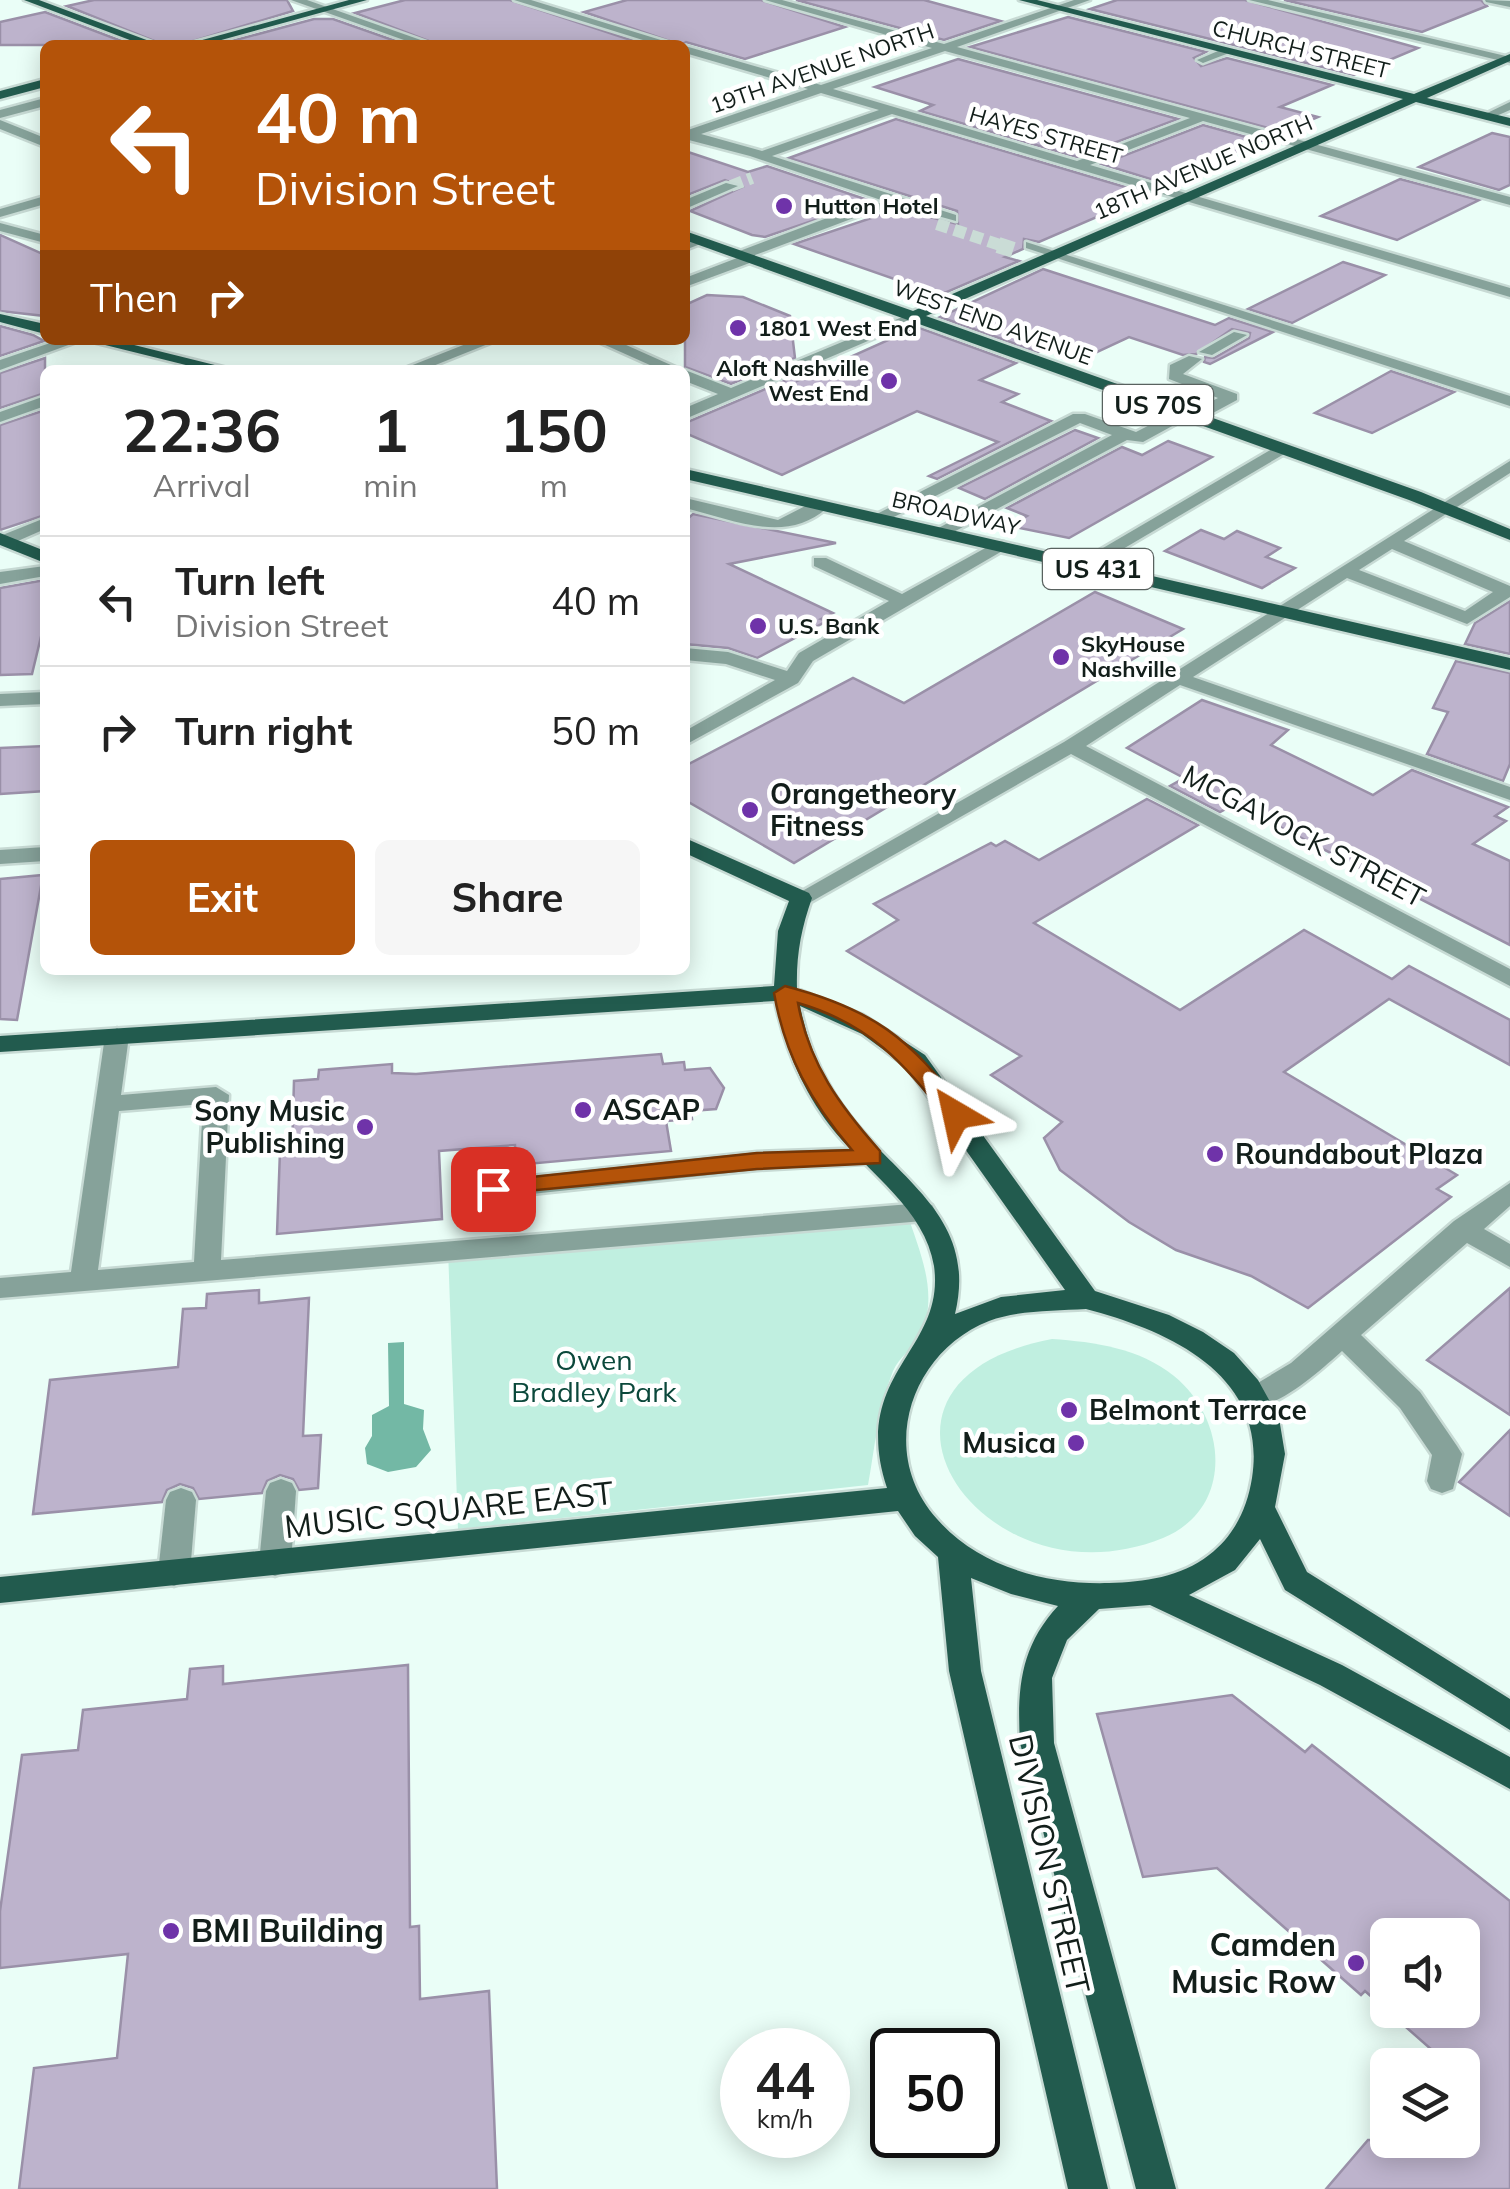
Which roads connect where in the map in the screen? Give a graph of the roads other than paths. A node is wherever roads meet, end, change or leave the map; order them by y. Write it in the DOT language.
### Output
graph roads {
  1 [pos="30,0"];
  2 [pos="296,0"];
  3 [pos="362,0"];
  4 [pos="519,0"];
  5 [pos="770,0"];
  6 [pos="1024,0"];
  7 [pos="1085,0"];
  8 [pos="1254,0"];
  9 [pos="1490,0"];
  10 [pos="1510,4"];
  11 [pos="1059,9"];
  12 [pos="325,10"];
  13 [pos="140,40"];
  14 [pos="209,40"];
  15 [pos="414,40"];
  16 [pos="654,40"];
  17 [pos="944,48"];
  18 [pos="690,50"];
  19 [pos="1226,50"];
  20 [pos="1508,59"];
  21 [pos="1203,60"];
  22 [pos="40,86"];
  23 [pos="821,89"];
  24 [pos="4,92"];
  25 [pos="1416,98"];
  26 [pos="40,103"];
  27 [pos="1510,106"];
  28 [pos="892,110"];
  29 [pos="0,114"];
  30 [pos="1487,116"];
  31 [pos="1201,118"];
  32 [pos="1510,122"];
  33 [pos="0,124"];
  34 [pos="690,133"];
  35 [pos="690,135"];
  36 [pos="40,140"];
  37 [pos="1310,146"];
  38 [pos="756,155"];
  39 [pos="787,166"];
  40 [pos="1078,166"];
  41 [pos="770,172"];
  42 [pos="731,186"];
  43 [pos="1189,198"];
  44 [pos="40,201"];
  45 [pos="1510,201"];
  46 [pos="690,203"];
  47 [pos="896,204"];
  48 [pos="0,213"];
  49 [pos="944,221"];
  50 [pos="0,227"];
  51 [pos="690,237"];
  52 [pos="40,238"];
  53 [pos="701,240"];
  54 [pos="690,244"];
  55 [pos="1024,248"];
  56 [pos="746,257"];
  57 [pos="1050,257"];
  58 [pos="690,281"];
  59 [pos="1510,294"];
  60 [pos="912,317"];
  61 [pos="0,318"];
  62 [pos="40,328"];
  63 [pos="1239,335"];
  64 [pos="59,345"];
  65 [pos="114,345"];
  66 [pos="476,345"];
  67 [pos="614,345"];
  68 [pos="0,365"];
  69 [pos="198,365"];
  70 [pos="422,365"];
  71 [pos="662,365"];
  72 [pos="690,376"];
  73 [pos="733,394"];
  74 [pos="1510,401"];
  75 [pos="40,403"];
  76 [pos="690,412"];
  77 [pos="1187,416"];
  78 [pos="0,417"];
  79 [pos="1126,434"];
  80 [pos="1283,450"];
  81 [pos="1510,466"];
  82 [pos="690,475"];
  83 [pos="690,505"];
  84 [pos="821,505"];
  85 [pos="1444,507"];
  86 [pos="878,518"];
  87 [pos="40,525"];
  88 [pos="940,532"];
  89 [pos="1510,535"];
  90 [pos="3,539"];
  91 [pos="1390,542"];
  92 [pos="998,546"];
  93 [pos="40,556"];
  94 [pos="820,562"];
  95 [pos="1084,565"];
  96 [pos="1393,567"];
  97 [pos="1345,571"];
  98 [pos="40,573"];
  99 [pos="0,578"];
  100 [pos="903,601"];
  101 [pos="1281,611"];
  102 [pos="690,654"];
  103 [pos="1510,664"];
  104 [pos="1178,678"];
  105 [pos="791,679"];
  106 [pos="40,698"];
  107 [pos="0,700"];
  108 [pos="690,737"];
  109 [pos="1071,746"];
  110 [pos="1510,794"];
  111 [pos="690,847"];
  112 [pos="40,854"];
  113 [pos="0,857"];
  114 [pos="801,898"];
  115 [pos="1510,978"];
  116 [pos="785,993"];
  117 [pos="117,1036"];
  118 [pos="0,1044"];
  119 [pos="107,1104"];
  120 [pos="872,1157"];
  121 [pos="493,1189"];
  122 [pos="1507,1199"];
  123 [pos="924,1212"];
  124 [pos="1463,1228"];
  125 [pos="1510,1256"];
  126 [pos="207,1268"];
  127 [pos="83,1281"];
  128 [pos="0,1288"];
  129 [pos="1086,1299"];
  130 [pos="1344,1336"];
  131 [pos="934,1339"];
  132 [pos="1256,1398"];
  133 [pos="1442,1481"];
  134 [pos="281,1491"];
  135 [pos="906,1498"];
  136 [pos="181,1500"];
  137 [pos="1260,1508"];
  138 [pos="954,1553"];
  139 [pos="276,1562"];
  140 [pos="174,1573"];
  141 [pos="0,1590"];
  142 [pos="1155,1593"];
  143 [pos="1090,1598"];
  144 [pos="1510,1716"];
  145 [pos="1510,1774"];
  146 [pos="1088,2189"];
  147 [pos="1156,2189"];
  1 -- 13 [label="main road"];
  2 -- 12 [label="street"];
  3 -- 12 [label="main road"];
  4 -- 16 [label="street"];
  5 -- 17 [label="street"];
  6 -- 11 [label="main road, CHURCH STREET"];
  7 -- 11 [label="street, 19TH AVENUE NORTH"];
  8 -- 20 [label="street"];
  9 -- 10 [label="street"];
  11 -- 17 [label="street, 19TH AVENUE NORTH"];
  11 -- 19 [label="main road, CHURCH STREET"];
  12 -- 14 [label="main road"];
  12 -- 15 [label="street"];
  17 -- 23 [label="street, 19TH AVENUE NORTH"];
  17 -- 31 [label="street"];
  18 -- 23 [label="street, HAYES STREET"];
  19 -- 21 [label="street"];
  19 -- 25 [label="main road, CHURCH STREET"];
  20 -- 25 [label="main road, 18TH AVENUE NORTH"];
  22 -- 24 [label="main road"];
  23 -- 28 [label="street, HAYES STREET"];
  23 -- 34 [label="street, 19TH AVENUE NORTH"];
  25 -- 30 [label="main road, CHURCH STREET"];
  25 -- 37 [label="main road, 18TH AVENUE NORTH"];
  26 -- 29 [label="street"];
  27 -- 30 [label="street"];
  28 -- 38 [label="street"];
  28 -- 40 [label="street, HAYES STREET"];
  30 -- 32 [label="main road, CHURCH STREET"];
  31 -- 37 [label="street"];
  31 -- 40 [label="street"];
  33 -- 36 [label="street"];
  35 -- 38 [label="street"];
  37 -- 43 [label="main road, 18TH AVENUE NORTH"];
  37 -- 45 [label="street"];
  38 -- 39 [label="street"];
  39 -- 41 [label="street"];
  39 -- 47 [label="street"];
  40 -- 43 [label="street, HAYES STREET"];
  42 -- 46 [label="street"];
  43 -- 57 [label="main road, 18TH AVENUE NORTH"];
  43 -- 59 [label="street, HAYES STREET"];
  44 -- 48 [label="street"];
  47 -- 49 [label="street"];
  47 -- 56 [label="street"];
  50 -- 52 [label="street"];
  51 -- 53 [label="main road, WEST END AVENUE / US 70S"];
  53 -- 54 [label="street"];
  53 -- 56 [label="main road, WEST END AVENUE / US 70S"];
  55 -- 57 [label="street"];
  56 -- 58 [label="street"];
  56 -- 60 [label="main road, WEST END AVENUE / US 70S"];
  57 -- 60 [label="main road, 18TH AVENUE NORTH"];
  57 -- 74 [label="street"];
  60 -- 73 [label="street"];
  60 -- 77 [label="main road, WEST END AVENUE / US 70S"];
  61 -- 62 [label="main road"];
  63 -- 77 [label="street"];
  64 -- 68 [label="street"];
  65 -- 69 [label="main road"];
  66 -- 70 [label="street"];
  67 -- 71 [label="street"];
  72 -- 73 [label="street"];
  73 -- 76 [label="street"];
  75 -- 78 [label="street"];
  77 -- 79 [label="street"];
  77 -- 80 [label="main road, WEST END AVENUE / US 70S"];
  79 -- 86 [label="street"];
  79 -- 88 [label="street"];
  80 -- 85 [label="main road, WEST END AVENUE / US 70S"];
  80 -- 95 [label="street"];
  81 -- 85 [label="street"];
  82 -- 84 [label="main road, BROADWAY / US 431"];
  83 -- 84 [label="street"];
  84 -- 86 [label="main road, BROADWAY / US 431"];
  85 -- 89 [label="main road, WEST END AVENUE / US 70S"];
  85 -- 91 [label="street"];
  86 -- 88 [label="main road, BROADWAY / US 431"];
  87 -- 90 [label="street"];
  88 -- 92 [label="main road, BROADWAY / US 431"];
  90 -- 93 [label="main road"];
  91 -- 96 [label="street"];
  91 -- 97 [label="street"];
  92 -- 95 [label="main road, BROADWAY / US 431"];
  92 -- 100 [label="street"];
  94 -- 100 [label="street"];
  95 -- 101 [label="main road, BROADWAY / US 431"];
  96 -- 96 [label="street"];
  96 -- 97 [label="street"];
  97 -- 101 [label="street"];
  98 -- 99 [label="street"];
  100 -- 105 [label="street"];
  101 -- 103 [label="main road, BROADWAY / US 431"];
  101 -- 104 [label="street"];
  102 -- 105 [label="street"];
  104 -- 109 [label="street"];
  104 -- 110 [label="street"];
  105 -- 108 [label="street"];
  106 -- 107 [label="street"];
  109 -- 114 [label="street"];
  109 -- 115 [label="street, MCGAVOCK STREET"];
  111 -- 114 [label="main road"];
  112 -- 113 [label="street"];
  114 -- 116 [label="main road"];
  116 -- 117 [label="main road"];
  116 -- 120 [label="main road"];
  116 -- 129 [label="main road"];
  117 -- 118 [label="main road"];
  117 -- 119 [label="street"];
  119 -- 126 [label="street"];
  119 -- 127 [label="street"];
  120 -- 121 [label="street"];
  120 -- 123 [label="main road"];
  122 -- 124 [label="street"];
  123 -- 126 [label="street"];
  123 -- 131 [label="main road"];
  124 -- 125 [label="street"];
  124 -- 130 [label="street"];
  126 -- 127 [label="street"];
  127 -- 128 [label="street"];
  129 -- 131 [label="main road"];
  129 -- 132 [label="main road"];
  130 -- 132 [label="street"];
  130 -- 133 [label="street"];
  131 -- 135 [label="main road"];
  132 -- 137 [label="main road"];
  134 -- 139 [label="street"];
  135 -- 138 [label="main road"];
  135 -- 139 [label="main road, MUSIC SQUARE EAST"];
  136 -- 140 [label="street"];
  137 -- 142 [label="main road"];
  137 -- 144 [label="main road"];
  138 -- 143 [label="main road"];
  138 -- 146 [label="main road, DIVISION STREET"];
  139 -- 140 [label="main road, MUSIC SQUARE EAST"];
  140 -- 141 [label="main road, MUSIC SQUARE EAST"];
  142 -- 143 [label="main road"];
  142 -- 145 [label="main road"];
  143 -- 147 [label="main road, DIVISION STREET"];
}
